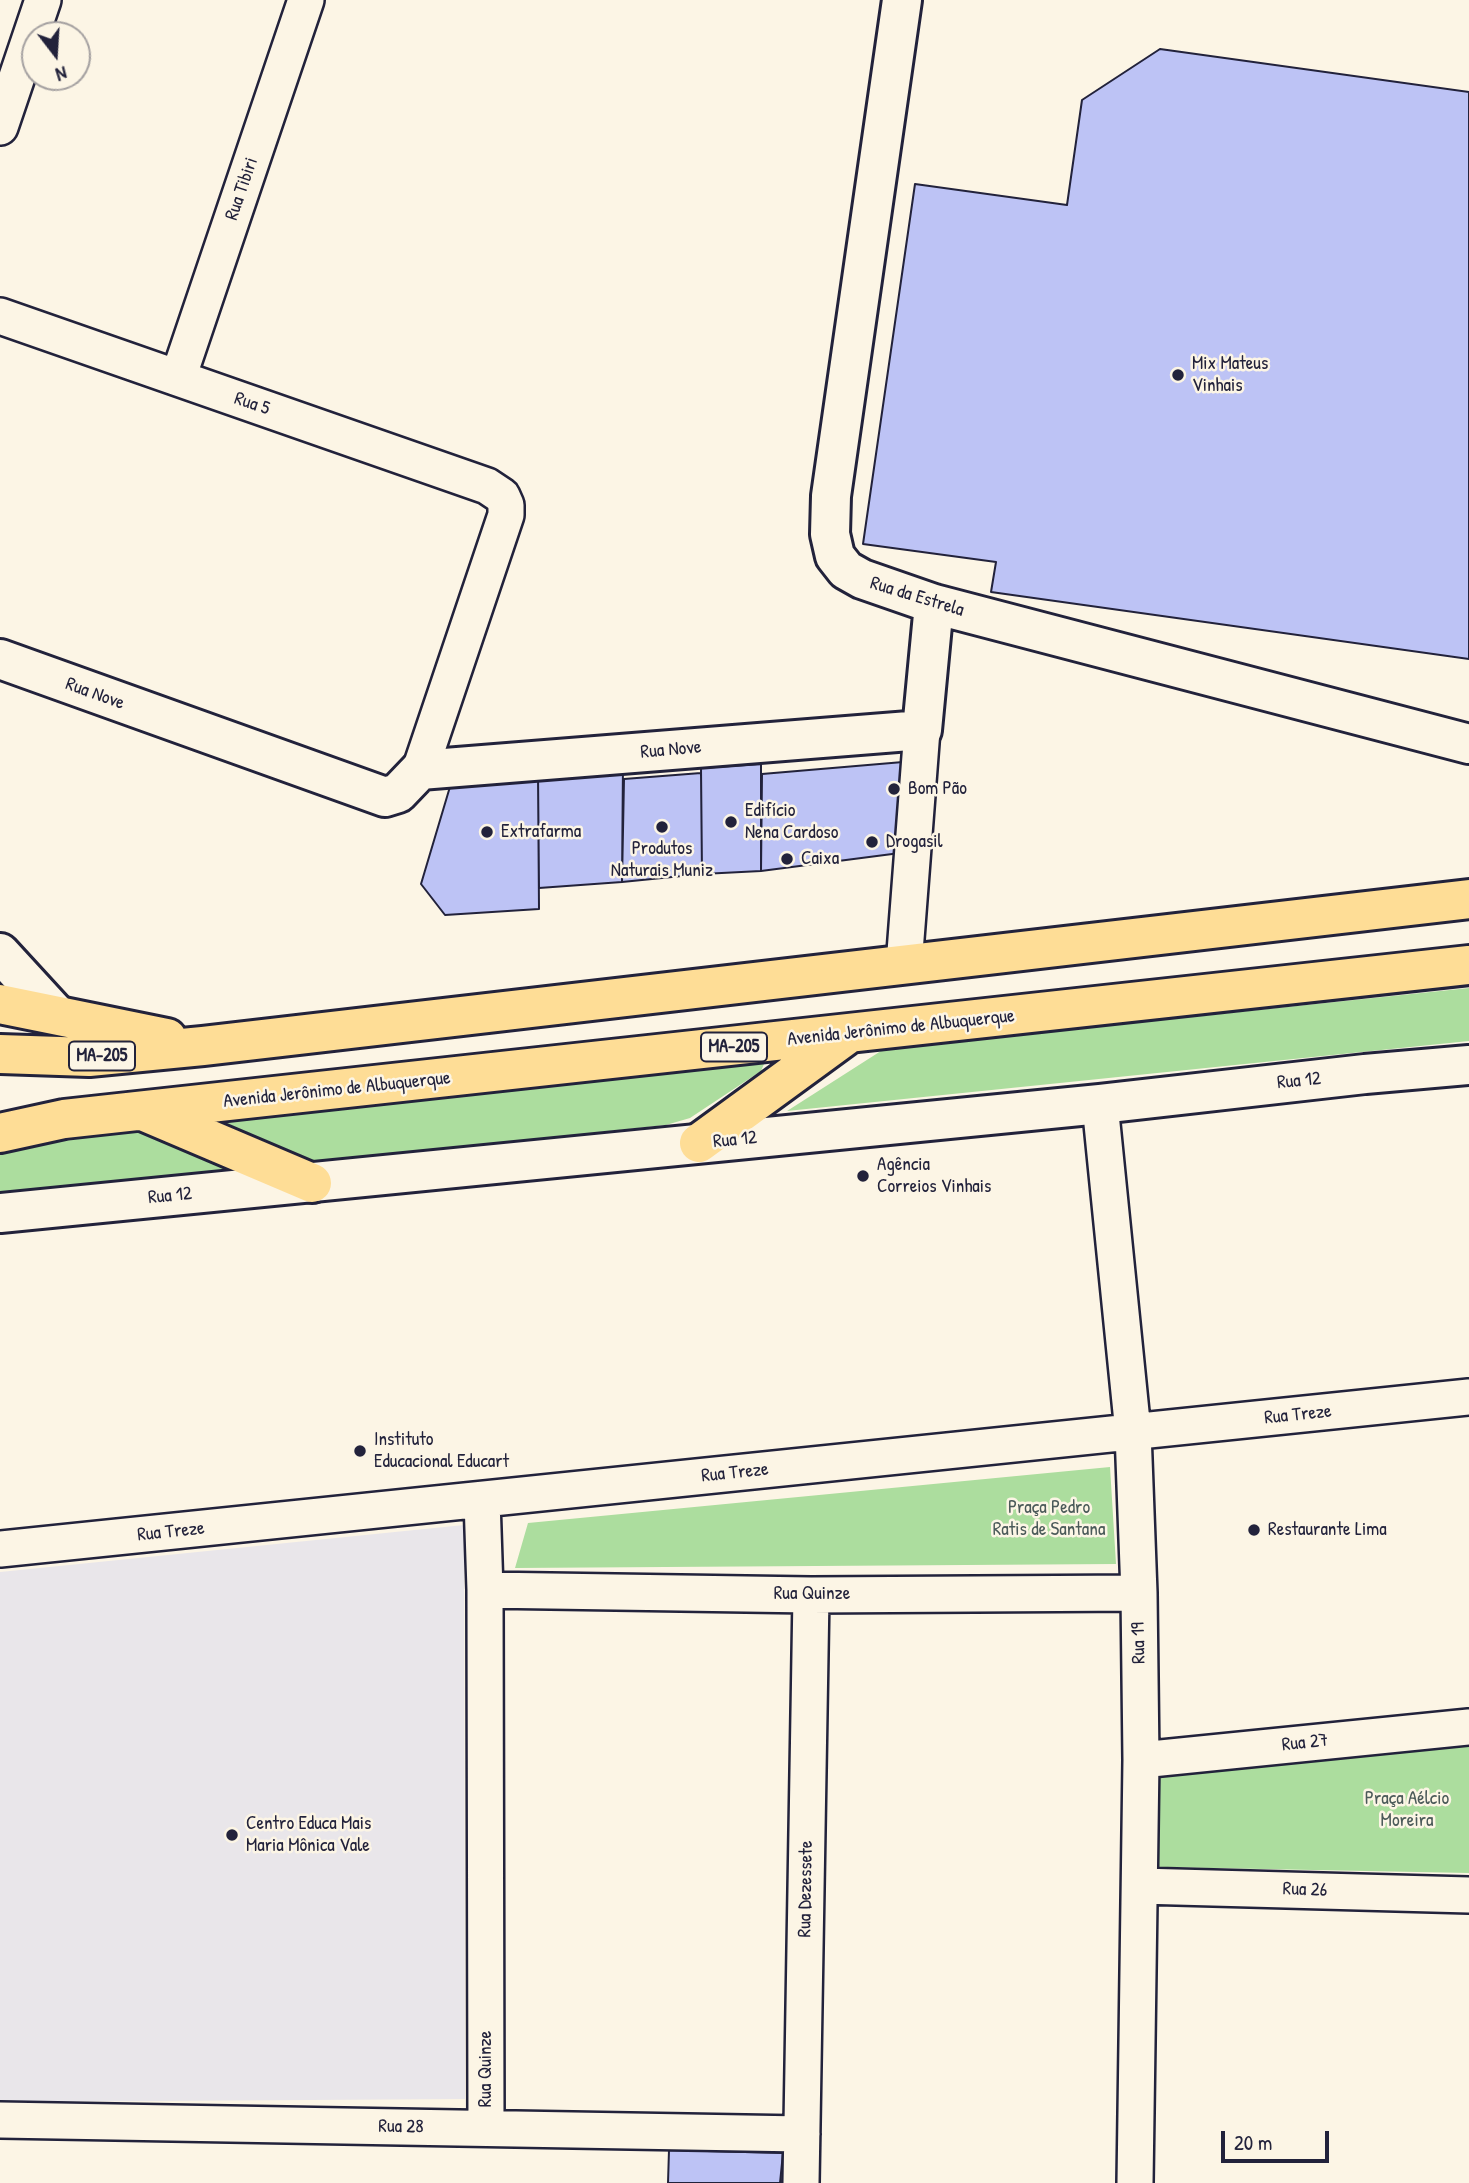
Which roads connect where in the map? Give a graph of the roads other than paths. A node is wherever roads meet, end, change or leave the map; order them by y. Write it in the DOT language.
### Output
graph roads {
  1 [pos="43,0"];
  2 [pos="306,0"];
  3 [pos="902,0"];
  4 [pos="0,127"];
  5 [pos="0,316"];
  6 [pos="178,378"];
  7 [pos="502,496"];
  8 [pos="934,604"];
  9 [pos="0,659"];
  10 [pos="922,730"];
  11 [pos="1469,744"];
  12 [pos="420,771"];
  13 [pos="1469,899"];
  14 [pos="0,953"];
  15 [pos="904,965"];
  16 [pos="1469,965"];
  17 [pos="0,1004"];
  18 [pos="56,1014"];
  19 [pos="847,1034"];
  20 [pos="203,1046"];
  21 [pos="0,1054"];
  22 [pos="1469,1065"];
  23 [pos="1100,1104"];
  24 [pos="143,1111"];
  25 [pos="0,1133"];
  26 [pos="699,1143"];
  27 [pos="312,1182"];
  28 [pos="0,1213"];
  29 [pos="1469,1398"];
  30 [pos="1133,1432"];
  31 [pos="482,1500"];
  32 [pos="0,1549"];
  33 [pos="485,1590"];
  34 [pos="1139,1593"];
  35 [pos="811,1595"];
  36 [pos="1469,1727"];
  37 [pos="1141,1759"];
  38 [pos="1140,1886"];
  39 [pos="1469,1895"];
  40 [pos="0,2120"];
  41 [pos="486,2128"];
  42 [pos="802,2134"];
  43 [pos="800,2183"];
  44 [pos="1135,2183"];
  1 -- 4 [label="street"];
  2 -- 6 [label="street, Rua Tibiri"];
  3 -- 8 [label="street, Rua da Estrela"];
  5 -- 6 [label="street, Rua 5"];
  6 -- 7 [label="street, Rua 5"];
  7 -- 12 [label="street, Rua Nove"];
  8 -- 10 [label="street"];
  8 -- 11 [label="street, Rua da Estrela"];
  9 -- 12 [label="street, Rua Nove"];
  10 -- 12 [label="street, Rua Nove"];
  10 -- 15 [label="street"];
  13 -- 15 [label="main road, MA-205"];
  14 -- 18 [label="street"];
  15 -- 20 [label="main road, MA-205"];
  16 -- 19 [label="main road, Avenida Jerônimo de Albuquerque / MA-205"];
  17 -- 18 [label="main road"];
  18 -- 20 [label="main road"];
  19 -- 24 [label="main road, Avenida Jerônimo de Albuquerque / MA-205"];
  19 -- 26 [label="main road"];
  20 -- 21 [label="main road, MA-205"];
  22 -- 23 [label="street, Rua 12"];
  23 -- 26 [label="street, Rua 12"];
  23 -- 30 [label="street, Rua 19"];
  24 -- 25 [label="main road, Avenida Jerônimo de Albuquerque / MA-205"];
  24 -- 27 [label="main road"];
  26 -- 27 [label="street, Rua 12"];
  27 -- 28 [label="street, Rua 12"];
  29 -- 30 [label="street, Rua Treze"];
  30 -- 31 [label="street, Rua Treze"];
  30 -- 34 [label="street, Rua 19"];
  31 -- 32 [label="street, Rua Treze"];
  31 -- 33 [label="street, Rua Quinze"];
  33 -- 35 [label="street, Rua Quinze"];
  33 -- 41 [label="street, Rua Quinze"];
  34 -- 35 [label="street, Rua Quinze"];
  34 -- 37 [label="street, Rua 19"];
  35 -- 42 [label="street, Rua Dezessete"];
  36 -- 37 [label="street, Rua 27"];
  37 -- 38 [label="street, Rua 19"];
  38 -- 39 [label="street, Rua 26"];
  38 -- 44 [label="street, Rua 19"];
  40 -- 41 [label="street, Rua 28"];
  41 -- 42 [label="street, Rua 28"];
  42 -- 43 [label="street, Rua Dezessete"];
}
